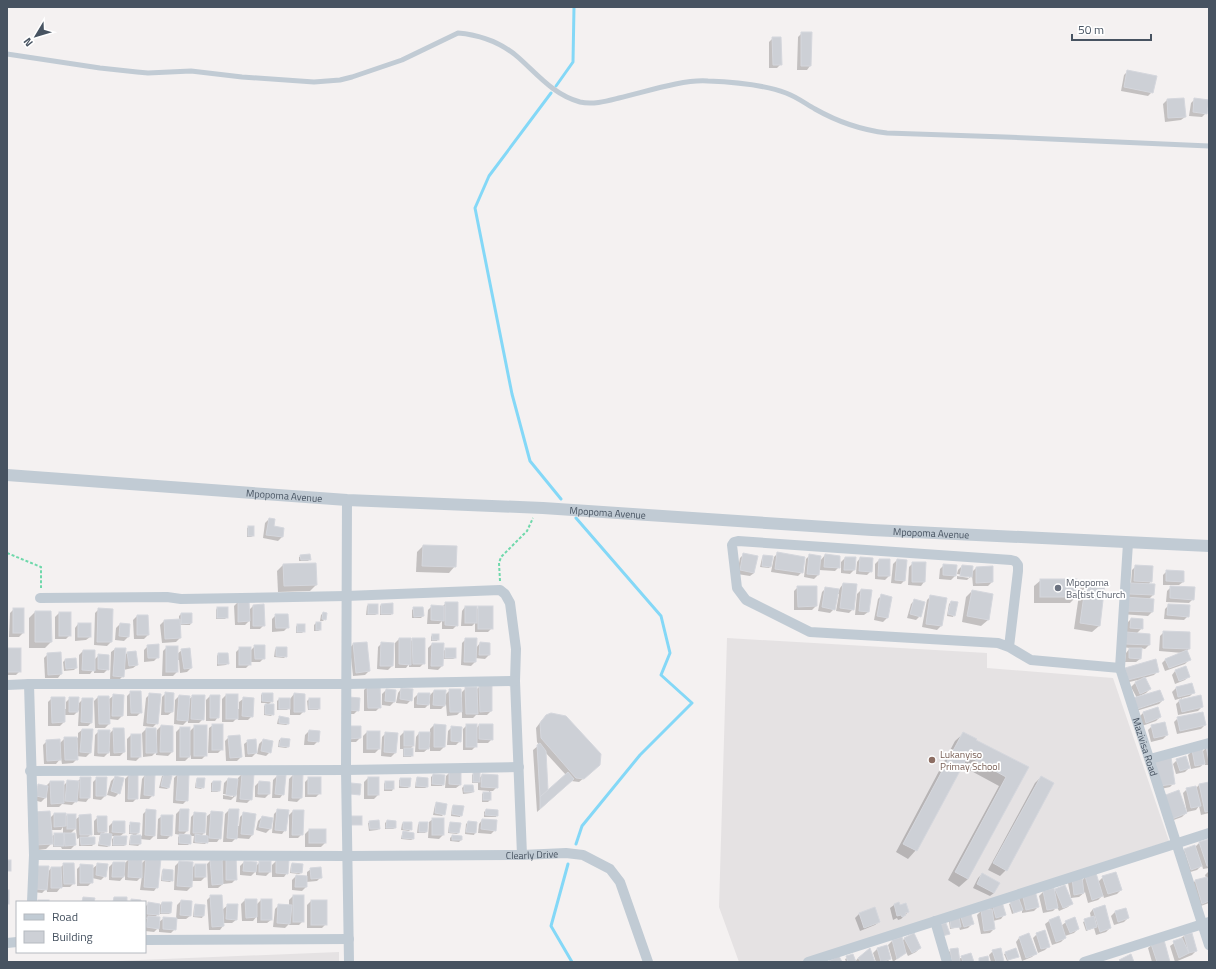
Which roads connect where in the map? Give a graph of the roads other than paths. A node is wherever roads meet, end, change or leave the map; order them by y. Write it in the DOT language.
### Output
graph roads {
  1 [pos="7,54"];
  2 [pos="1209,146"];
  3 [pos="7,475"];
  4 [pos="347,500"];
  5 [pos="1128,542"];
  6 [pos="1209,546"];
  7 [pos="346,596"];
  8 [pos="40,598"];
  9 [pos="1009,647"];
  10 [pos="1120,668"];
  11 [pos="515,681"];
  12 [pos="28,684"];
  13 [pos="347,684"];
  14 [pos="7,686"];
  15 [pos="1209,743"];
  16 [pos="1150,759"];
  17 [pos="519,767"];
  18 [pos="346,770"];
  19 [pos="30,771"];
  20 [pos="1209,833"];
  21 [pos="1176,844"];
  22 [pos="34,855"];
  23 [pos="522,855"];
  24 [pos="348,856"];
  25 [pos="32,901"];
  26 [pos="936,921"];
  27 [pos="1206,923"];
  28 [pos="349,939"];
  29 [pos="146,940"];
  30 [pos="1209,945"];
  31 [pos="349,962"];
  32 [pos="648,962"];
  33 [pos="808,962"];
  34 [pos="947,962"];
  35 [pos="1084,962"];
  1 -- 2 [label="lane"];
  3 -- 4 [label="street, Mpopoma Avenue"];
  4 -- 5 [label="street, Mpopoma Avenue"];
  4 -- 7 [label="street"];
  5 -- 6 [label="street, Mpopoma Avenue"];
  5 -- 10 [label="street, Mazivisa Road"];
  7 -- 8 [label="street"];
  7 -- 11 [label="street"];
  7 -- 13 [label="street"];
  9 -- 9 [label="street"];
  9 -- 10 [label="street"];
  10 -- 16 [label="street, Mazivisa Road"];
  11 -- 13 [label="street"];
  11 -- 17 [label="street"];
  12 -- 13 [label="street"];
  12 -- 14 [label="street"];
  12 -- 19 [label="street"];
  13 -- 18 [label="street"];
  15 -- 16 [label="street"];
  16 -- 21 [label="street, Mazivisa Road"];
  17 -- 18 [label="street"];
  17 -- 23 [label="street"];
  18 -- 19 [label="street"];
  18 -- 24 [label="street"];
  19 -- 22 [label="street"];
  20 -- 21 [label="street"];
  21 -- 26 [label="street"];
  21 -- 27 [label="street, Mazivisa Road"];
  22 -- 24 [label="street, Clearly Drive"];
  22 -- 25 [label="street"];
  23 -- 24 [label="street, Clearly Drive"];
  23 -- 32 [label="street, Clearly Drive"];
  24 -- 28 [label="street"];
  26 -- 33 [label="street"];
  26 -- 34 [label="street"];
  27 -- 30 [label="street, Mazivisa Road"];
  27 -- 35 [label="street"];
  28 -- 29 [label="street"];
  28 -- 31 [label="street"];
}
